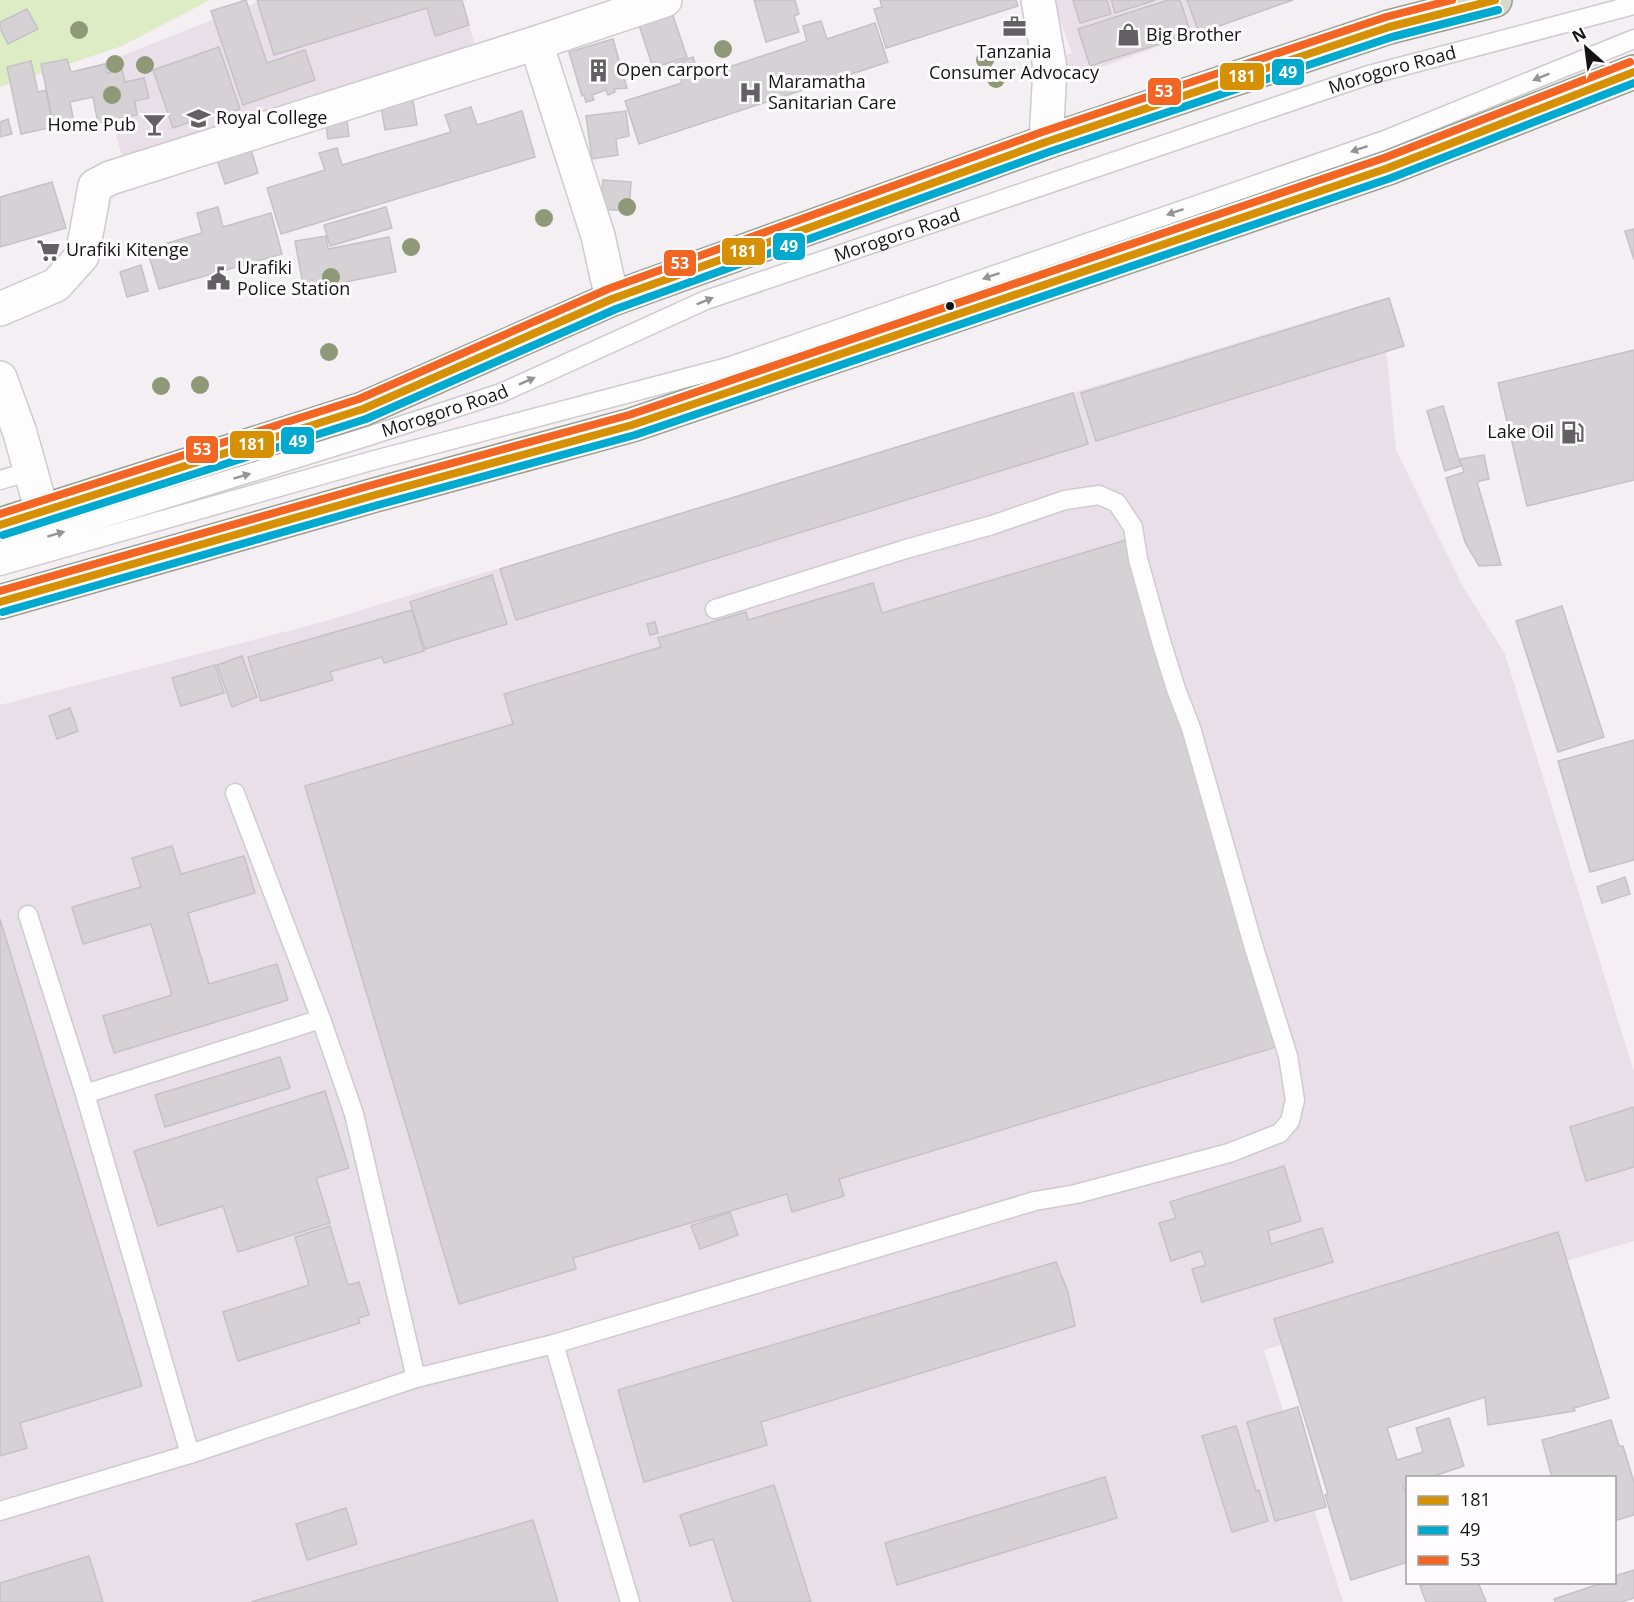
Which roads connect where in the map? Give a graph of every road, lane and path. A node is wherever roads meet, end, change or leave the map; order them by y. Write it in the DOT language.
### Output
graph roads {
  1 [pos="665,0"];
  2 [pos="1038,0"];
  3 [pos="1495,0"];
  4 [pos="1634,5"];
  5 [pos="1634,39"];
  6 [pos="536,43"];
  7 [pos="1634,72"];
  8 [pos="1046,142"];
  9 [pos="612,299"];
  10 [pos="0,309"];
  11 [pos="0,378"];
  12 [pos="31,471"];
  13 [pos="0,480"];
  14 [pos="42,512"];
  15 [pos="0,525"];
  16 [pos="0,550"];
  17 [pos="0,566"];
  18 [pos="0,602"];
  19 [pos="716,609"];
  20 [pos="235,793"];
  21 [pos="28,915"];
  22 [pos="321,1019"];
  23 [pos="85,1094"];
  24 [pos="555,1344"];
  25 [pos="416,1378"];
  26 [pos="190,1454"];
  27 [pos="0,1511"];
  28 [pos="630,1602"];
  1 -- 6 [label="street"];
  2 -- 8 [label="street"];
  3 -- 8 [label="highway, Morogoro Road"];
  16 -- 4 [label="lane, Morogoro Road, one-way"];
  5 -- 17 [label="lane, Morogoro Road, one-way"];
  6 -- 9 [label="street"];
  6 -- 10 [label="street"];
  7 -- 18 [label="highway"];
  8 -- 9 [label="highway, Morogoro Road"];
  9 -- 14 [label="highway, Morogoro Road"];
  11 -- 12 [label="street"];
  12 -- 13 [label="lane"];
  12 -- 14 [label="street"];
  14 -- 15 [label="highway, Morogoro Road"];
  19 -- 24 [label="lane"];
  20 -- 22 [label="lane"];
  21 -- 23 [label="lane"];
  22 -- 23 [label="lane"];
  22 -- 25 [label="lane"];
  23 -- 26 [label="lane"];
  24 -- 25 [label="lane"];
  24 -- 28 [label="lane"];
  25 -- 26 [label="lane"];
  26 -- 27 [label="lane"];
}
